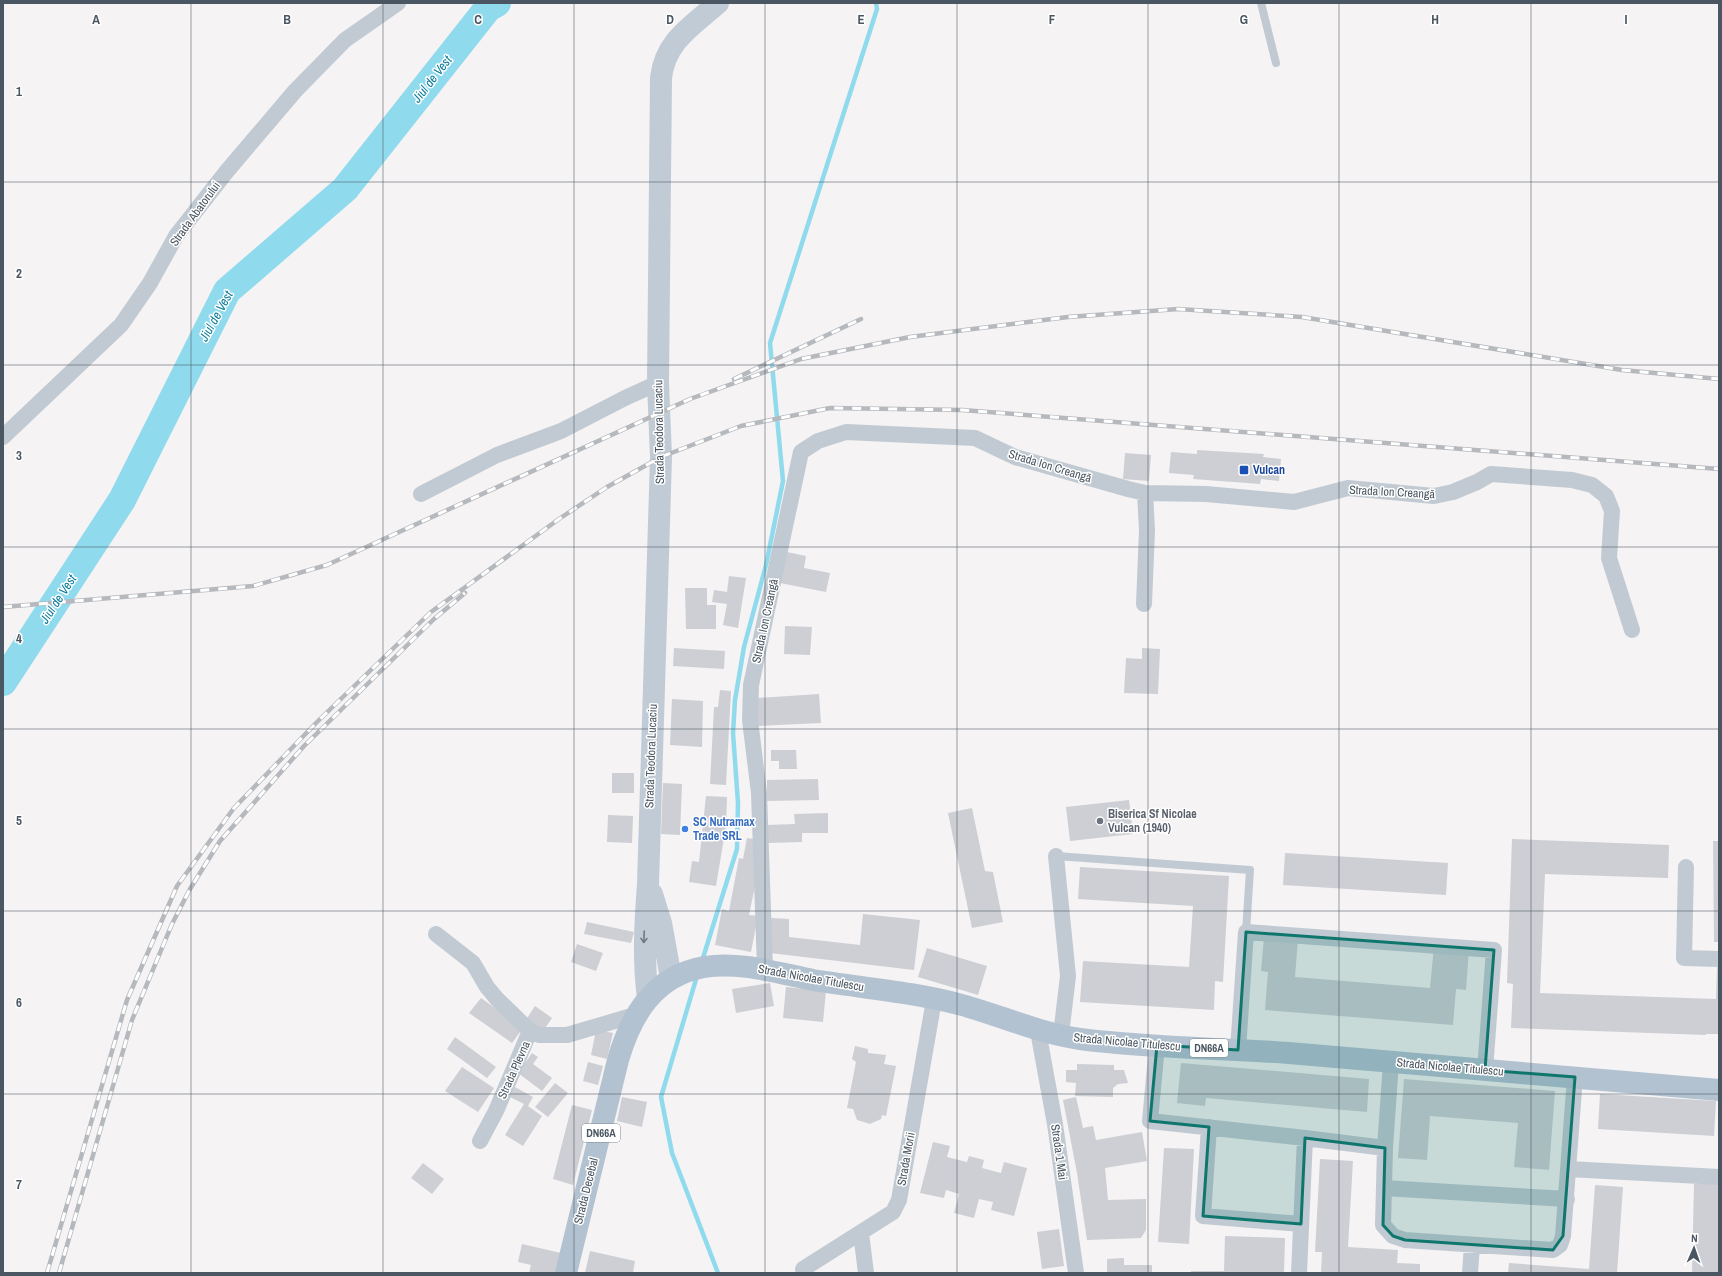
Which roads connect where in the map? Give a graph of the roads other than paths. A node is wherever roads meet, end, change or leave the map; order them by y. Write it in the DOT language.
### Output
graph roads {
  1 [pos="398,3"];
  2 [pos="718,3"];
  3 [pos="1261,3"];
  4 [pos="1276,63"];
  5 [pos="658,383"];
  6 [pos="3,437"];
  7 [pos="1145,493"];
  8 [pos="421,494"];
  9 [pos="1144,604"];
  10 [pos="1632,630"];
  11 [pos="1056,856"];
  12 [pos="1686,867"];
  13 [pos="648,884"];
  14 [pos="1246,932"];
  15 [pos="436,934"];
  16 [pos="1719,959"];
  17 [pos="765,969"];
  18 [pos="671,978"];
  19 [pos="934,1000"];
  20 [pos="641,1007"];
  21 [pos="1038,1031"];
  22 [pos="530,1032"];
  23 [pos="1061,1035"];
  24 [pos="1157,1045"];
  25 [pos="1238,1050"];
  26 [pos="1391,1062"];
  27 [pos="1485,1070"];
  28 [pos="1576,1077"];
  29 [pos="1719,1090"];
  30 [pos="1209,1127"];
  31 [pos="1305,1138"];
  32 [pos="480,1141"];
  33 [pos="1385,1148"];
  34 [pos="1568,1169"];
  35 [pos="1719,1177"];
  36 [pos="1384,1188"];
  37 [pos="1567,1199"];
  38 [pos="1301,1224"];
  39 [pos="860,1233"];
  40 [pos="1472,1245"];
  41 [pos="803,1269"];
  42 [pos="566,1273"];
  43 [pos="866,1273"];
  44 [pos="1076,1273"];
  45 [pos="1299,1273"];
  46 [pos="1470,1273"];
  1 -- 6 [label="street, Strada Abatorului"];
  2 -- 5 [label="main road, Strada Teodora Lucaciu"];
  3 -- 4 [label="lane"];
  5 -- 8 [label="street"];
  5 -- 13 [label="main road, Strada Teodora Lucaciu"];
  7 -- 9 [label="street"];
  7 -- 10 [label="street, Strada Ion Creangă"];
  7 -- 17 [label="street, Strada Ion Creangă"];
  11 -- 14 [label="lane"];
  11 -- 23 [label="street"];
  12 -- 16 [label="street"];
  13 -- 18 [label="main road, Strada Teodora Lucaciu"];
  13 -- 20 [label="main road, Strada Teodora Lucaciu, one-way"];
  14 -- 25 [label="street"];
  14 -- 27 [label="street"];
  15 -- 22 [label="street"];
  17 -- 18 [label="main road, Strada Nicolae Titulescu / DN66A"];
  17 -- 19 [label="main road, Strada Nicolae Titulescu / DN66A"];
  18 -- 20 [label="main road, Strada Nicolae Titulescu / DN66A"];
  19 -- 21 [label="main road, Strada Nicolae Titulescu / DN66A"];
  19 -- 39 [label="street, Strada Morii"];
  20 -- 22 [label="street, Strada Plevna"];
  20 -- 42 [label="main road, Strada Decebal / DN66A"];
  21 -- 23 [label="main road, Strada Nicolae Titulescu / DN66A"];
  21 -- 44 [label="street, Strada 1 Mai"];
  22 -- 32 [label="street, Strada Plevna"];
  23 -- 24 [label="main road, Strada Nicolae Titulescu / DN66A"];
  24 -- 25 [label="main road, Strada Nicolae Titulescu / DN66A"];
  24 -- 30 [label="street"];
  25 -- 26 [label="main road, Strada Nicolae Titulescu / DN66A"];
  26 -- 27 [label="main road, Strada Nicolae Titulescu / DN66A"];
  26 -- 33 [label="street"];
  27 -- 28 [label="main road, Strada Nicolae Titulescu / DN66A"];
  28 -- 29 [label="main road, Strada Nicolae Titulescu / DN66A"];
  28 -- 34 [label="street"];
  30 -- 31 [label="street"];
  30 -- 38 [label="street"];
  31 -- 33 [label="street"];
  31 -- 38 [label="street"];
  33 -- 36 [label="street"];
  34 -- 35 [label="street"];
  34 -- 37 [label="street"];
  36 -- 37 [label="street"];
  36 -- 40 [label="street"];
  37 -- 40 [label="street"];
  38 -- 45 [label="street"];
  39 -- 41 [label="street, Strada Morii"];
  39 -- 43 [label="street"];
  40 -- 46 [label="street"];
}
